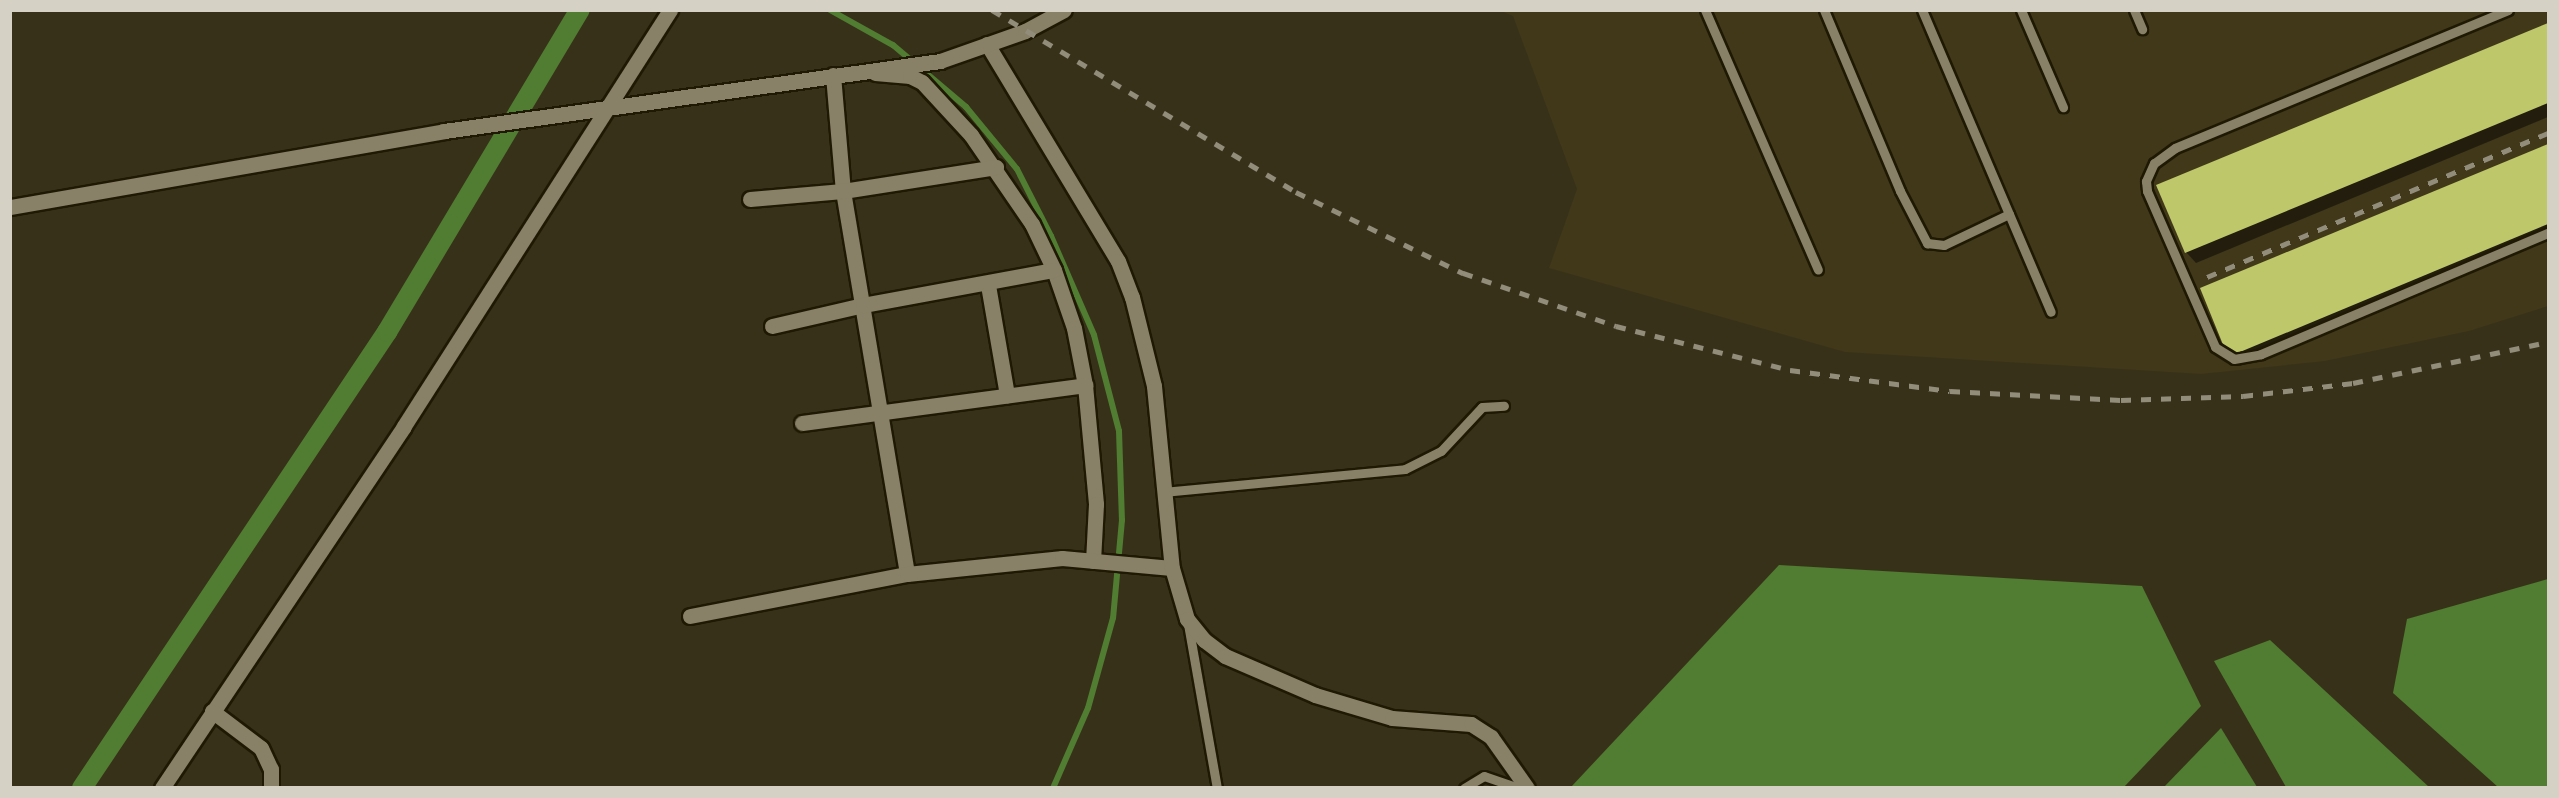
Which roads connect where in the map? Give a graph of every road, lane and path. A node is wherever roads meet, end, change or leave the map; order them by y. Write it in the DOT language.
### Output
graph roads {
  1 [pos="670,10"];
  2 [pos="1064,10"];
  3 [pos="1706,10"];
  4 [pos="1824,10"];
  5 [pos="1922,10"];
  6 [pos="2021,10"];
  7 [pos="2134,10"];
  8 [pos="2508,10"];
  9 [pos="2142,29"];
  10 [pos="987,44"];
  11 [pos="868,72"];
  12 [pos="832,75"];
  13 [pos="607,107"];
  14 [pos="2063,107"];
  15 [pos="996,167"];
  16 [pos="843,191"];
  17 [pos="750,200"];
  18 [pos="10,207"];
  19 [pos="2009,214"];
  20 [pos="2548,233"];
  21 [pos="1054,270"];
  22 [pos="1818,270"];
  23 [pos="988,285"];
  24 [pos="863,305"];
  25 [pos="2051,312"];
  26 [pos="772,326"];
  27 [pos="1085,385"];
  28 [pos="1007,394"];
  29 [pos="1504,406"];
  30 [pos="880,413"];
  31 [pos="802,423"];
  32 [pos="1163,492"];
  33 [pos="1100,561"];
  34 [pos="1172,568"];
  35 [pos="907,574"];
  36 [pos="690,616"];
  37 [pos="1187,619"];
  38 [pos="212,711"];
  39 [pos="162,788"];
  40 [pos="271,788"];
  41 [pos="1217,788"];
  42 [pos="1464,788"];
  43 [pos="1518,788"];
  44 [pos="1527,788"];
  1 -- 13 [label="street"];
  2 -- 10 [label="street"];
  3 -- 22 [label="lane"];
  4 -- 19 [label="lane"];
  5 -- 19 [label="lane"];
  6 -- 14 [label="lane"];
  7 -- 9 [label="lane"];
  8 -- 20 [label="lane"];
  10 -- 11 [label="street"];
  10 -- 32 [label="street"];
  11 -- 12 [label="street"];
  11 -- 15 [label="street"];
  12 -- 13 [label="street"];
  12 -- 16 [label="street"];
  13 -- 18 [label="street"];
  13 -- 38 [label="street"];
  15 -- 16 [label="street"];
  15 -- 21 [label="street"];
  16 -- 17 [label="street"];
  16 -- 24 [label="street"];
  19 -- 25 [label="lane"];
  21 -- 23 [label="street"];
  21 -- 27 [label="street"];
  23 -- 24 [label="street"];
  23 -- 28 [label="street"];
  24 -- 26 [label="street"];
  24 -- 30 [label="street"];
  27 -- 28 [label="street"];
  27 -- 33 [label="street"];
  28 -- 30 [label="street"];
  29 -- 32 [label="lane"];
  30 -- 31 [label="street"];
  30 -- 35 [label="street"];
  32 -- 34 [label="street"];
  33 -- 34 [label="street"];
  33 -- 35 [label="street"];
  34 -- 37 [label="street"];
  35 -- 36 [label="street"];
  37 -- 41 [label="lane"];
  37 -- 44 [label="street"];
  38 -- 39 [label="street"];
  38 -- 40 [label="street"];
  42 -- 43 [label="lane"];
}
